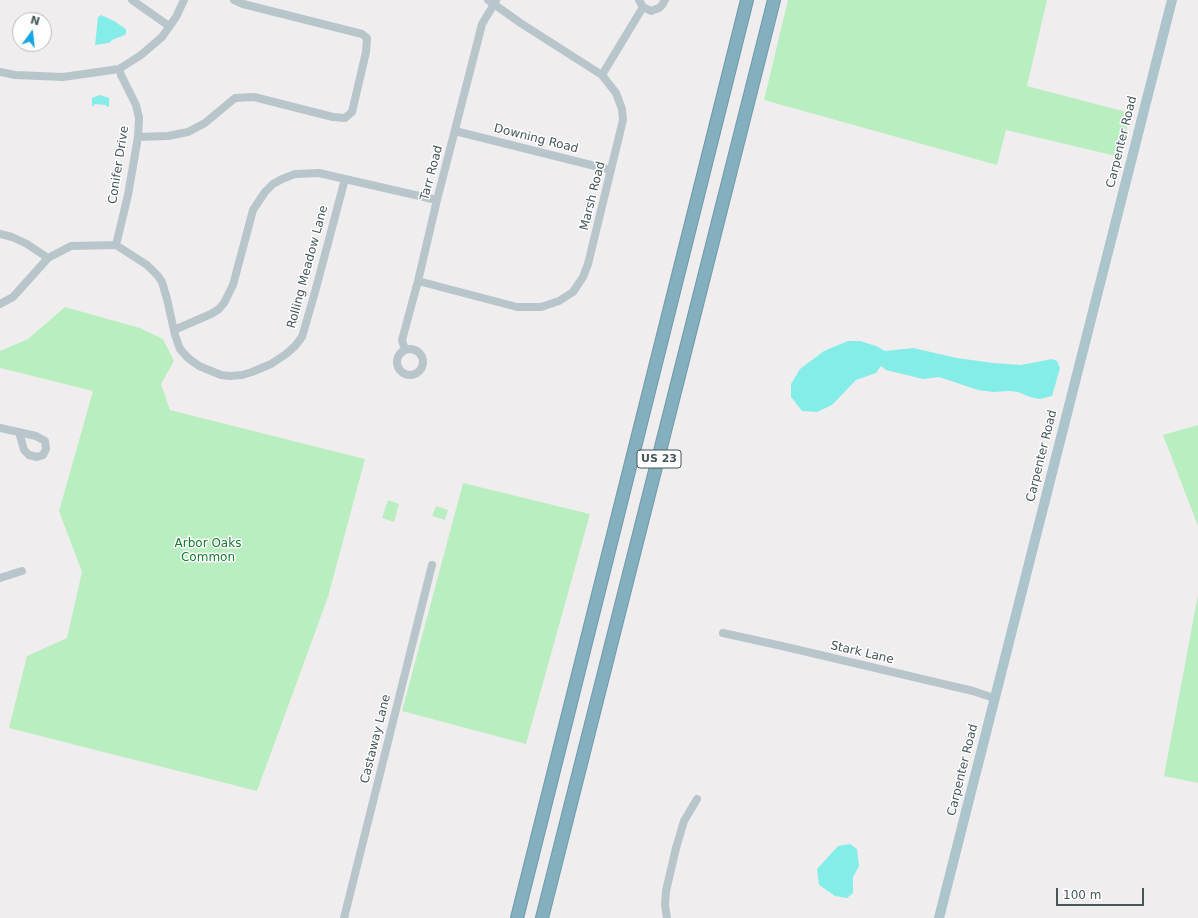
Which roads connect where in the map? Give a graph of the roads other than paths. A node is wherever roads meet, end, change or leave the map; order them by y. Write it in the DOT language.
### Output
graph roads {
  1 [pos="132,0"];
  2 [pos="184,0"];
  3 [pos="234,0"];
  4 [pos="665,0"];
  5 [pos="747,0"];
  6 [pos="774,0"];
  7 [pos="1172,0"];
  8 [pos="493,1"];
  9 [pos="641,4"];
  10 [pos="169,26"];
  11 [pos="119,69"];
  12 [pos="0,72"];
  13 [pos="602,75"];
  14 [pos="455,131"];
  15 [pos="138,137"];
  16 [pos="611,170"];
  17 [pos="345,179"];
  18 [pos="437,200"];
  19 [pos="0,234"];
  20 [pos="116,245"];
  21 [pos="48,258"];
  22 [pos="418,281"];
  23 [pos="0,304"];
  24 [pos="174,330"];
  25 [pos="405,350"];
  26 [pos="0,428"];
  27 [pos="19,432"];
  28 [pos="432,565"];
  29 [pos="22,571"];
  30 [pos="0,578"];
  31 [pos="723,633"];
  32 [pos="994,698"];
  33 [pos="697,799"];
  34 [pos="344,918"];
  35 [pos="517,918"];
  36 [pos="542,918"];
  37 [pos="666,918"];
  38 [pos="939,918"];
  1 -- 10 [label="street"];
  2 -- 10 [label="street"];
  3 -- 15 [label="street"];
  4 -- 9 [label="street"];
  5 -- 35 [label="highway, US 23"];
  6 -- 36 [label="highway, US 23"];
  7 -- 32 [label="main road, Carpenter Road"];
  8 -- 13 [label="street, Marsh Road"];
  8 -- 14 [label="street, Tarr Road"];
  9 -- 13 [label="street"];
  10 -- 11 [label="street"];
  11 -- 12 [label="street"];
  11 -- 15 [label="street, Conifer Drive"];
  13 -- 16 [label="street, Marsh Road"];
  14 -- 16 [label="street, Downing Road"];
  14 -- 18 [label="street, Tarr Road"];
  15 -- 20 [label="street, Conifer Drive"];
  16 -- 22 [label="street, Marsh Road"];
  17 -- 18 [label="street"];
  17 -- 24 [label="street"];
  17 -- 24 [label="street, Rolling Meadow Lane"];
  18 -- 22 [label="street, Tarr Road"];
  19 -- 21 [label="street"];
  20 -- 21 [label="street"];
  20 -- 24 [label="street, Rolling Meadow Lane"];
  21 -- 23 [label="street"];
  22 -- 25 [label="street, Tarr Road"];
  26 -- 27 [label="street"];
  28 -- 34 [label="street, Castaway Lane"];
  29 -- 30 [label="street"];
  31 -- 32 [label="street, Stark Lane"];
  32 -- 38 [label="main road, Carpenter Road"];
  33 -- 37 [label="street"];
}
